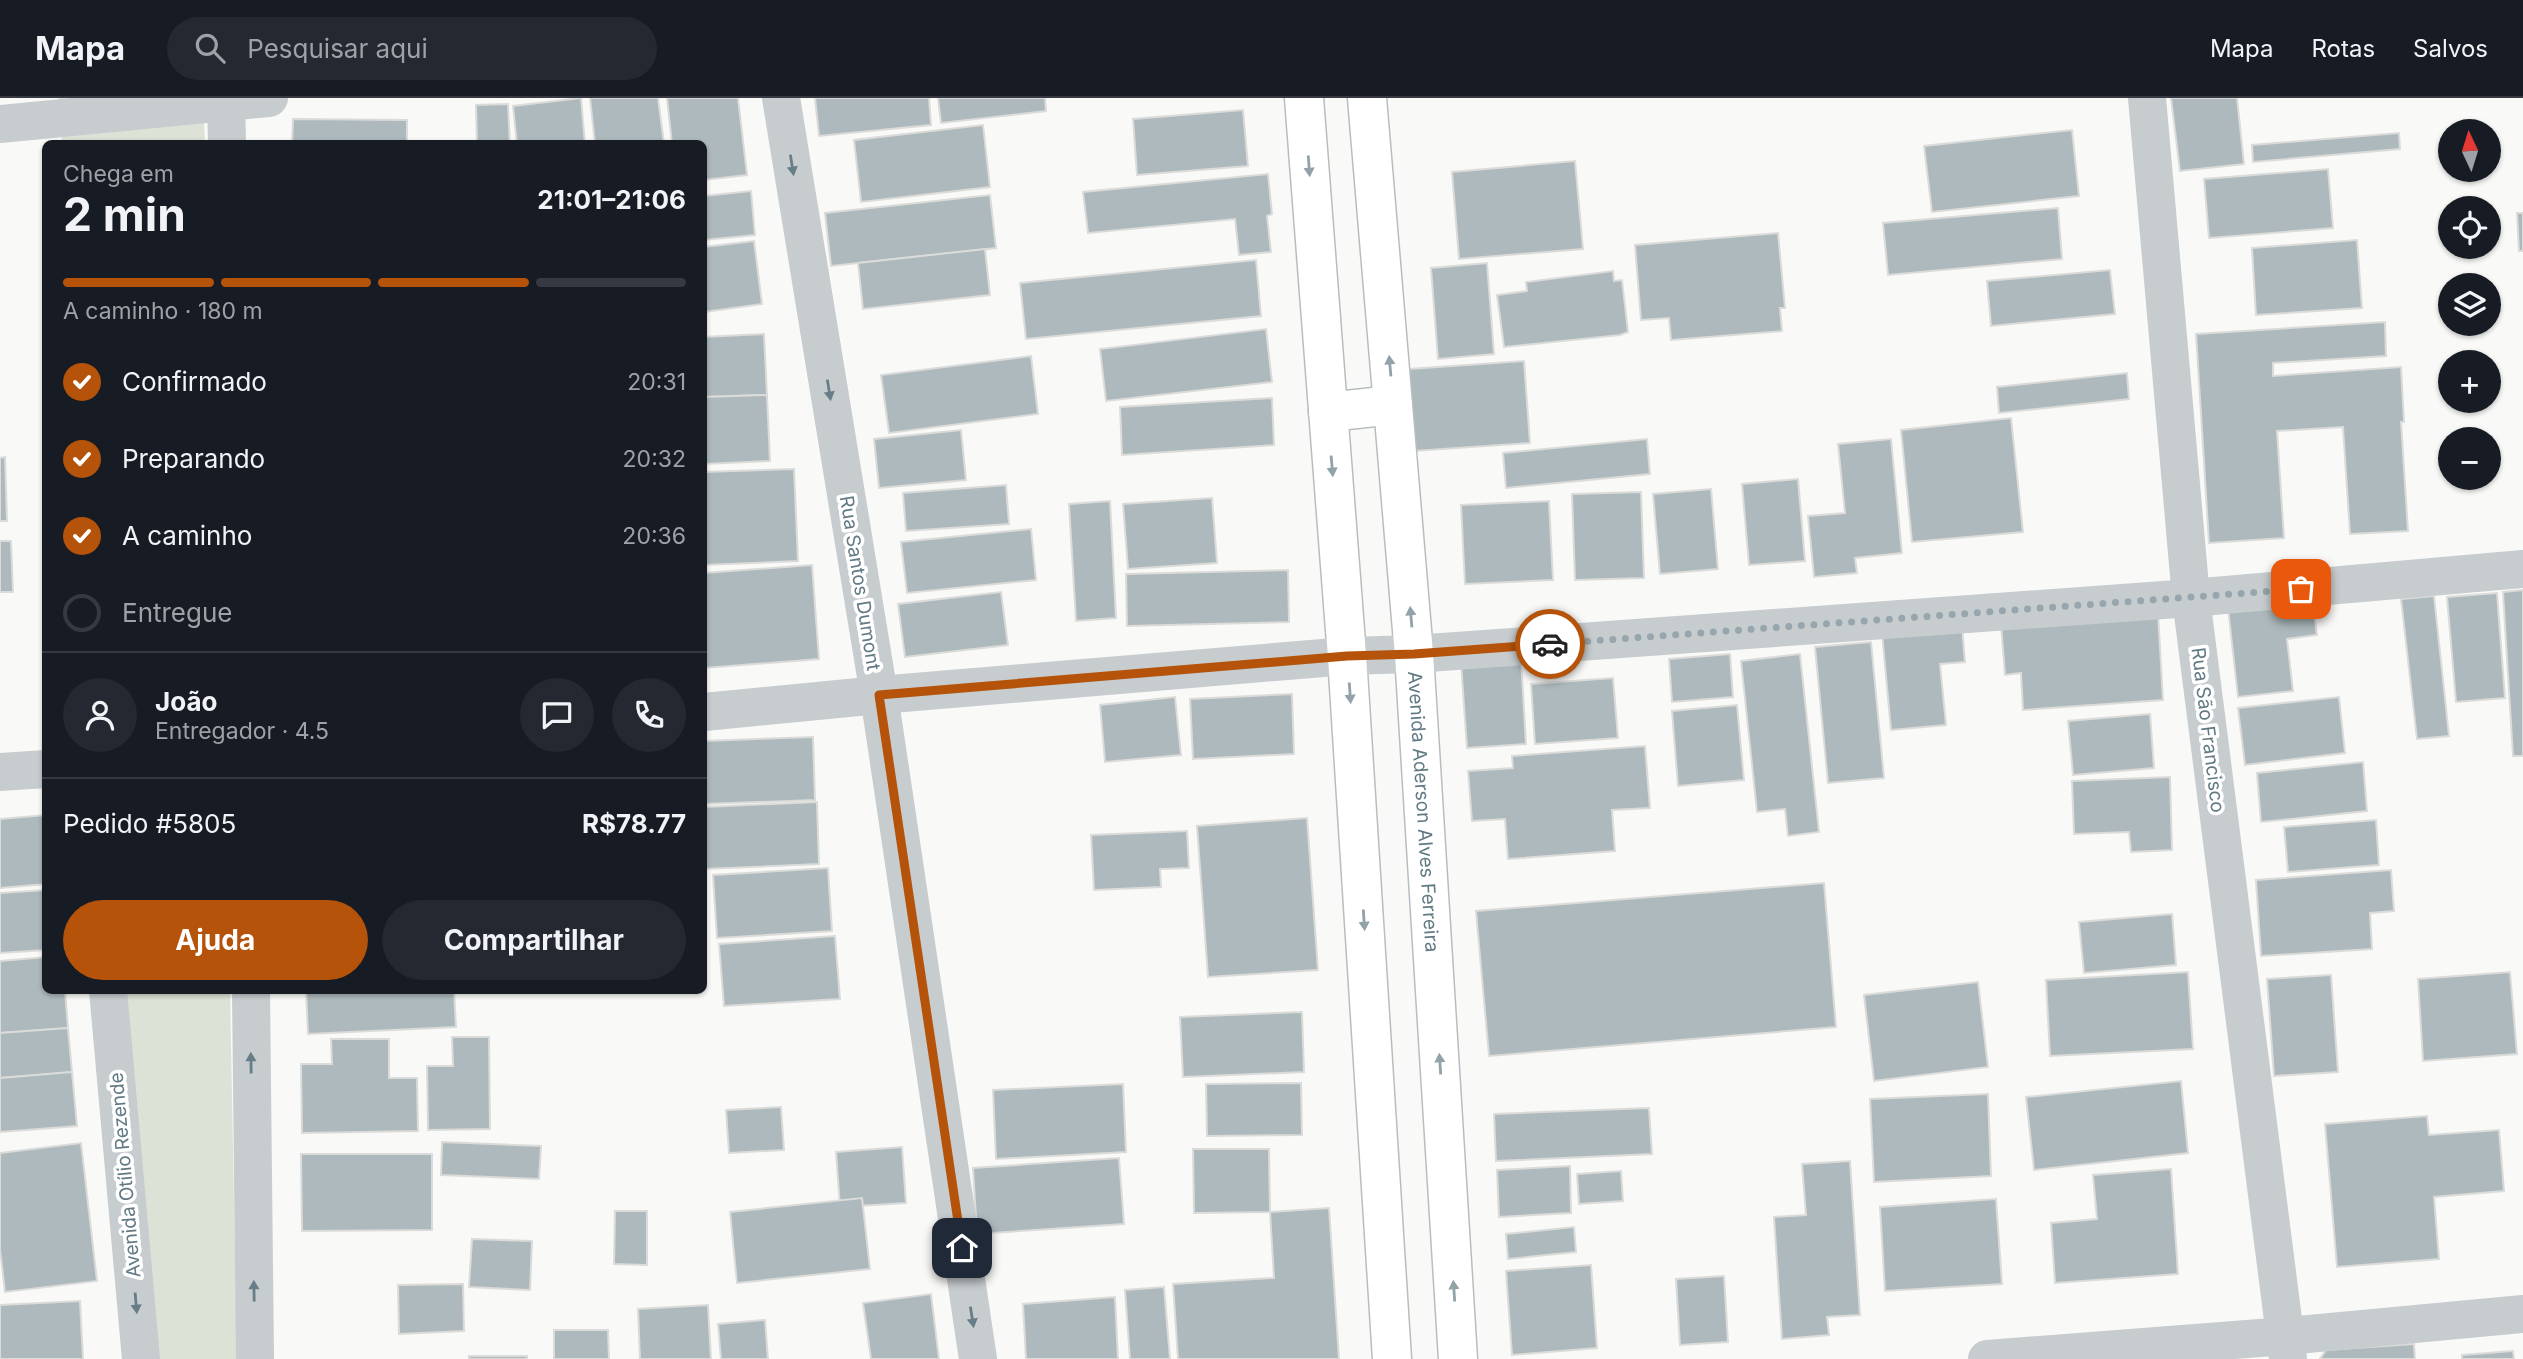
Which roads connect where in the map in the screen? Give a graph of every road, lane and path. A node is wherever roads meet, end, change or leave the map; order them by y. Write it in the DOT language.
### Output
graph roads {
  1 [pos="268,98"];
  2 [pos="781,98"];
  3 [pos="1304,98"];
  4 [pos="1367,98"];
  5 [pos="2147,98"];
  6 [pos="226,100"];
  7 [pos="46,120"];
  8 [pos="0,124"];
  9 [pos="227,140"];
  10 [pos="1393,405"];
  11 [pos="1328,412"];
  12 [pos="2523,569"];
  13 [pos="2191,598"];
  14 [pos="1414,654"];
  15 [pos="1347,656"];
  16 [pos="879,695"];
  17 [pos="707,712"];
  18 [pos="42,769"];
  19 [pos="0,772"];
  20 [pos="108,994"];
  21 [pos="251,994"];
  22 [pos="2523,1314"];
  23 [pos="2287,1348"];
  24 [pos="141,1359"];
  25 [pos="255,1359"];
  26 [pos="978,1359"];
  27 [pos="1392,1359"];
  28 [pos="1458,1359"];
  29 [pos="1987,1359"];
  1 -- 6 [label="street"];
  2 -- 16 [label="street, Rua Santos Dumont, one-way"];
  3 -- 11 [label="main road, one-way"];
  10 -- 4 [label="main road, Avenida Aderson Alves Ferreira, one-way"];
  5 -- 13 [label="street, Rua São Francisco"];
  6 -- 7 [label="street"];
  6 -- 9 [label="street"];
  7 -- 8 [label="street"];
  10 -- 11 [label="main road"];
  14 -- 10 [label="main road, Avenida Aderson Alves Ferreira, one-way"];
  11 -- 15 [label="main road, one-way"];
  12 -- 13 [label="street"];
  13 -- 14 [label="street"];
  13 -- 23 [label="street, Rua São Francisco"];
  14 -- 15 [label="street"];
  28 -- 14 [label="main road, Avenida Aderson Alves Ferreira, one-way"];
  15 -- 16 [label="street"];
  15 -- 27 [label="main road, one-way"];
  16 -- 17 [label="street"];
  16 -- 26 [label="street, Rua Santos Dumont, one-way"];
  18 -- 19 [label="street"];
  20 -- 24 [label="street, Avenida Otílio Rezende, one-way"];
  25 -- 21 [label="street, one-way"];
  22 -- 23 [label="street"];
  23 -- 29 [label="street"];
}
